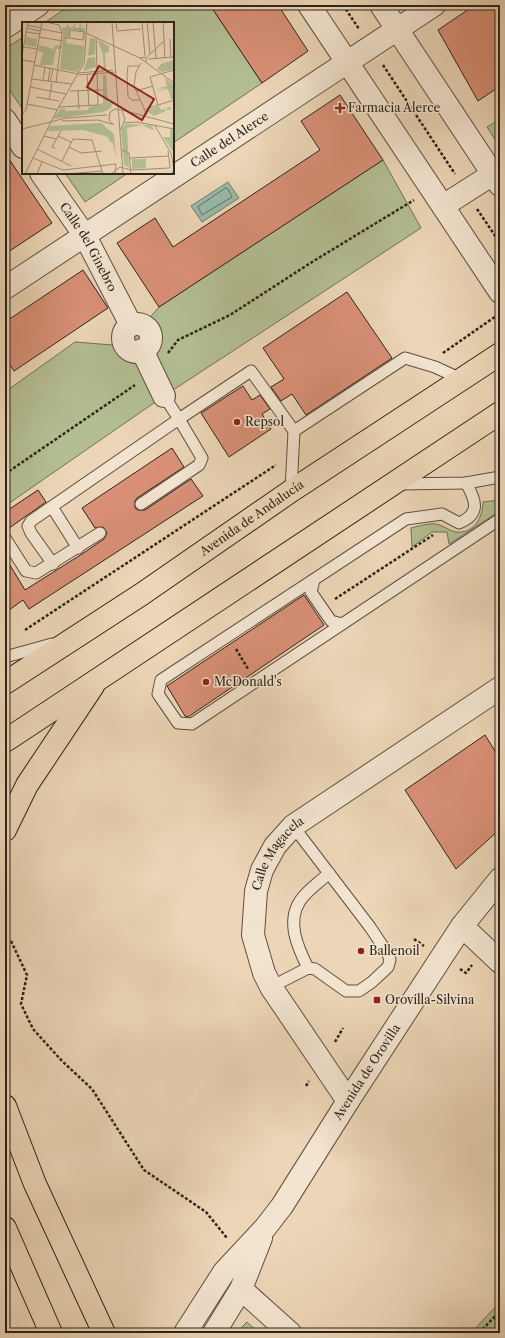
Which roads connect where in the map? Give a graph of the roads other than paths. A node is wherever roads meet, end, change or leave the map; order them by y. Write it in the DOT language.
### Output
graph roads {
  1 [pos="38,5"];
  2 [pos="309,5"];
  3 [pos="381,5"];
  4 [pos="434,5"];
  5 [pos="5,27"];
  6 [pos="397,29"];
  7 [pos="348,62"];
  8 [pos="5,120"];
  9 [pos="22,146"];
  10 [pos="41,174"];
  11 [pos="496,180"];
  12 [pos="443,206"];
  13 [pos="85,236"];
  14 [pos="5,288"];
  15 [pos="500,292"];
  16 [pos="500,354"];
  17 [pos="461,379"];
  18 [pos="164,396"];
  19 [pos="500,413"];
  20 [pos="179,419"];
  21 [pos="294,432"];
  22 [pos="500,477"];
  23 [pos="466,483"];
  24 [pos="392,484"];
  25 [pos="291,491"];
  26 [pos="141,504"];
  27 [pos="52,507"];
  28 [pos="500,519"];
  29 [pos="100,533"];
  30 [pos="5,538"];
  31 [pos="78,548"];
  32 [pos="53,564"];
  33 [pos="314,580"];
  34 [pos="342,624"];
  35 [pos="76,638"];
  36 [pos="5,657"];
  37 [pos="99,678"];
  38 [pos="5,683"];
  39 [pos="500,688"];
  40 [pos="5,740"];
  41 [pos="293,826"];
  42 [pos="5,830"];
  43 [pos="329,873"];
  44 [pos="500,879"];
  45 [pos="462,926"];
  46 [pos="500,962"];
  47 [pos="308,968"];
  48 [pos="271,987"];
  49 [pos="348,1101"];
  50 [pos="5,1106"];
  51 [pos="5,1228"];
  52 [pos="265,1228"];
  53 [pos="241,1289"];
  54 [pos="51,1333"];
  55 [pos="104,1333"];
  56 [pos="185,1333"];
  57 [pos="214,1333"];
  58 [pos="290,1333"];
  1 -- 5 [label="street"];
  2 -- 7 [label="street"];
  3 -- 6 [label="street"];
  4 -- 6 [label="street, Calle del Alerce"];
  6 -- 7 [label="street, Calle del Alerce"];
  6 -- 11 [label="street"];
  7 -- 12 [label="street"];
  7 -- 13 [label="street, Calle del Alerce"];
  8 -- 9 [label="street"];
  10 -- 13 [label="street, Calle del Ginebro"];
  11 -- 12 [label="street"];
  12 -- 15 [label="street"];
  13 -- 14 [label="street, Calle del Alerce"];
  13 -- 18 [label="street, Calle del Ginebro"];
  16 -- 17 [label="main road, Avenida de Andalucía"];
  17 -- 21 [label="lane"];
  17 -- 25 [label="main road, Avenida de Andalucía"];
  18 -- 20 [label="lane"];
  19 -- 24 [label="main road"];
  20 -- 21 [label="lane"];
  20 -- 26 [label="lane"];
  20 -- 27 [label="lane"];
  21 -- 25 [label="lane"];
  22 -- 23 [label="lane"];
  23 -- 24 [label="lane"];
  23 -- 33 [label="lane"];
  24 -- 37 [label="main road"];
  25 -- 35 [label="main road, Avenida de Andalucía"];
  27 -- 31 [label="lane"];
  27 -- 32 [label="lane"];
  28 -- 34 [label="lane"];
  29 -- 31 [label="lane"];
  30 -- 32 [label="lane"];
  31 -- 32 [label="lane"];
  33 -- 34 [label="lane"];
  33 -- 34 [label="lane"];
  35 -- 36 [label="lane"];
  35 -- 38 [label="main road, Avenida de Andalucía"];
  37 -- 40 [label="main road"];
  37 -- 42 [label="main road"];
  39 -- 41 [label="street, Calle Magacela"];
  41 -- 43 [label="lane"];
  41 -- 48 [label="street, Calle Magacela"];
  43 -- 47 [label="lane"];
  43 -- 47 [label="lane"];
  44 -- 45 [label="street, Avenida de Orovilla"];
  45 -- 46 [label="street"];
  45 -- 49 [label="street, Avenida de Orovilla"];
  47 -- 48 [label="lane"];
  48 -- 49 [label="street, Calle Magacela"];
  49 -- 52 [label="street, Avenida de Orovilla"];
  50 -- 55 [label="main road"];
  51 -- 54 [label="main road"];
  52 -- 53 [label="street, Avenida de Orovilla"];
  52 -- 56 [label="street, Avenida de Orovilla"];
  53 -- 57 [label="street, Avenida de Orovilla"];
  53 -- 58 [label="street"];
}
